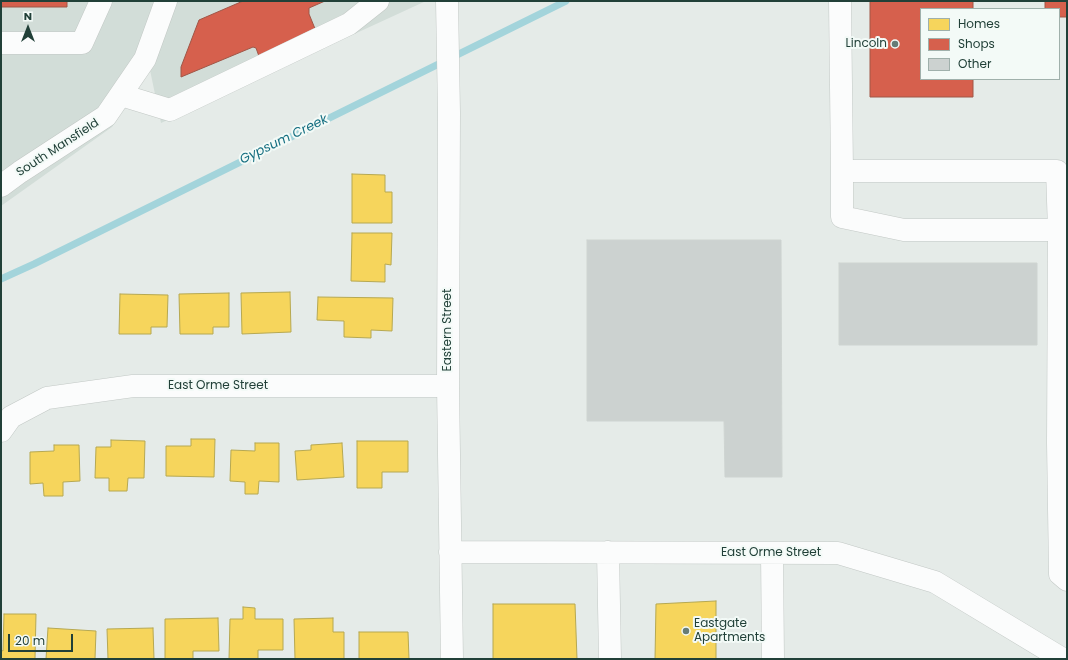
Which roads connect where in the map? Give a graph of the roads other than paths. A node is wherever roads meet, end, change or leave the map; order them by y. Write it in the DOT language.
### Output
graph roads {
  1 [pos="101,1"];
  2 [pos="166,1"];
  3 [pos="378,1"];
  4 [pos="447,1"];
  5 [pos="840,1"];
  6 [pos="1,43"];
  7 [pos="121,95"];
  8 [pos="842,171"];
  9 [pos="1,186"];
  10 [pos="1059,230"];
  11 [pos="1063,271"];
  12 [pos="448,386"];
  13 [pos="1,431"];
  14 [pos="1063,443"];
  15 [pos="450,552"];
  16 [pos="608,552"];
  17 [pos="772,553"];
  18 [pos="1067,580"];
  19 [pos="452,659"];
  20 [pos="610,659"];
  21 [pos="773,659"];
  22 [pos="1067,659"];
  1 -- 6 [label="street"];
  2 -- 7 [label="street, South Mansfield"];
  3 -- 7 [label="street"];
  4 -- 12 [label="street, Eastern Street"];
  5 -- 8 [label="street"];
  7 -- 9 [label="street, South Mansfield"];
  8 -- 10 [label="street"];
  8 -- 10 [label="street"];
  10 -- 11 [label="street"];
  11 -- 14 [label="street"];
  12 -- 13 [label="street, East Orme Street"];
  12 -- 15 [label="street, Eastern Street"];
  14 -- 18 [label="street"];
  15 -- 16 [label="street, East Orme Street"];
  15 -- 19 [label="street, Eastern Street"];
  16 -- 17 [label="street, East Orme Street"];
  16 -- 20 [label="street"];
  17 -- 21 [label="street"];
  17 -- 22 [label="street, East Orme Street"];
}
